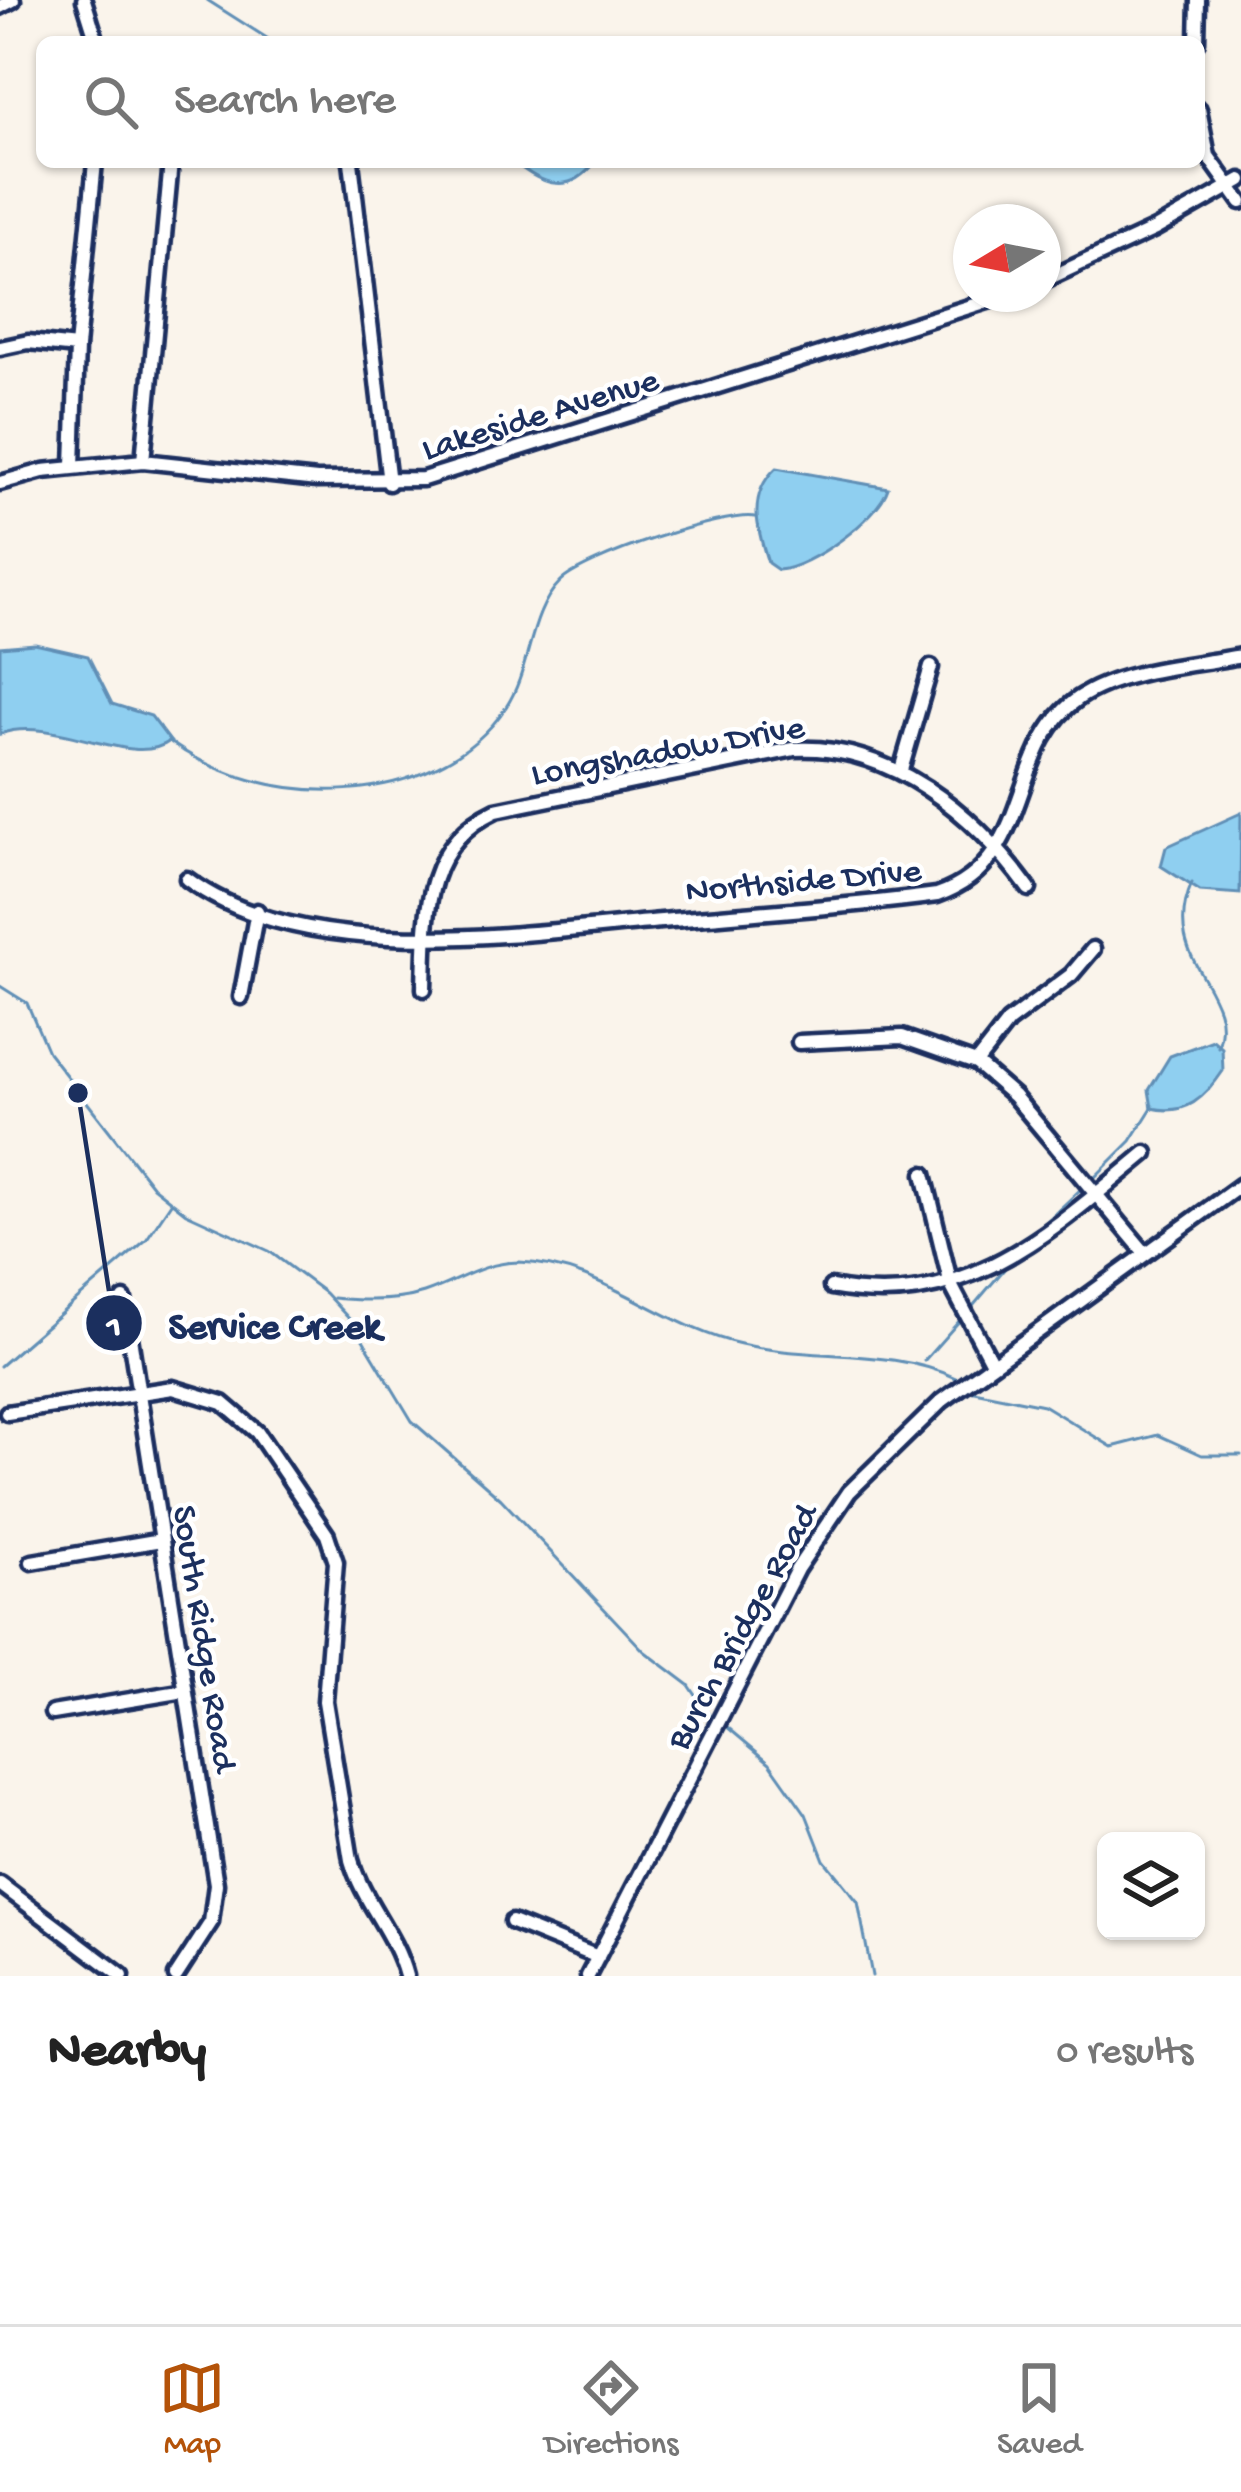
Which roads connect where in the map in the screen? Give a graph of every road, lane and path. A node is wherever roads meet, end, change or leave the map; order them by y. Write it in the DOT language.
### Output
graph roads {
  1 [pos="13,0"];
  2 [pos="84,0"];
  3 [pos="1198,0"];
  4 [pos="0,8"];
  5 [pos="96,36"];
  6 [pos="1197,36"];
  7 [pos="1205,140"];
  8 [pos="94,168"];
  9 [pos="170,168"];
  10 [pos="352,168"];
  11 [pos="1241,180"];
  12 [pos="1227,188"];
  13 [pos="1241,202"];
  14 [pos="1061,272"];
  15 [pos="954,312"];
  16 [pos="0,347"];
  17 [pos="76,347"];
  18 [pos="143,461"];
  19 [pos="73,466"];
  20 [pos="0,483"];
  21 [pos="389,483"];
  22 [pos="1241,656"];
  23 [pos="931,668"];
  24 [pos="901,770"];
  25 [pos="997,850"];
  26 [pos="187,879"];
  27 [pos="1029,889"];
  28 [pos="257,911"];
  29 [pos="425,938"];
  30 [pos="1093,949"];
  31 [pos="424,989"];
  32 [pos="242,997"];
  33 [pos="799,1042"];
  34 [pos="976,1064"];
  35 [pos="1146,1153"];
  36 [pos="924,1174"];
  37 [pos="1241,1185"];
  38 [pos="1096,1193"];
  39 [pos="1145,1253"];
  40 [pos="951,1285"];
  41 [pos="831,1287"];
  42 [pos="124,1299"];
  43 [pos="992,1363"];
  44 [pos="139,1390"];
  45 [pos="7,1413"];
  46 [pos="161,1540"];
  47 [pos="32,1562"];
  48 [pos="185,1691"];
  49 [pos="52,1713"];
  50 [pos="0,1884"];
  51 [pos="512,1922"];
  52 [pos="598,1958"];
  53 [pos="122,1976"];
  54 [pos="176,1976"];
  55 [pos="406,1976"];
  56 [pos="588,1976"];
  1 -- 4 [label="street"];
  2 -- 5 [label="street"];
  3 -- 6 [label="street"];
  7 -- 12 [label="street"];
  8 -- 17 [label="street"];
  9 -- 18 [label="street"];
  10 -- 21 [label="street"];
  11 -- 12 [label="street"];
  12 -- 13 [label="street"];
  12 -- 14 [label="street"];
  15 -- 21 [label="street, Lakeside Avenue"];
  16 -- 17 [label="street"];
  17 -- 19 [label="street"];
  18 -- 19 [label="street, Lakeside Avenue"];
  18 -- 21 [label="street, Lakeside Avenue"];
  19 -- 20 [label="street, Lakeside Avenue"];
  22 -- 25 [label="street, Northside Drive"];
  23 -- 24 [label="street"];
  24 -- 25 [label="street, Longshadow Drive"];
  24 -- 29 [label="street, Longshadow Drive"];
  25 -- 27 [label="street, Longshadow Drive"];
  25 -- 29 [label="street, Northside Drive"];
  26 -- 28 [label="street, Northside Drive"];
  28 -- 29 [label="street, Northside Drive"];
  28 -- 32 [label="street"];
  29 -- 31 [label="street, Longshadow Drive"];
  30 -- 34 [label="street"];
  33 -- 34 [label="street"];
  34 -- 38 [label="street"];
  35 -- 38 [label="street"];
  36 -- 40 [label="street"];
  37 -- 39 [label="street, Burch Bridge Road"];
  38 -- 39 [label="street"];
  38 -- 40 [label="street"];
  39 -- 43 [label="street, Burch Bridge Road"];
  40 -- 41 [label="street"];
  40 -- 43 [label="street"];
  42 -- 44 [label="street, South Ridge Road"];
  43 -- 52 [label="street, Burch Bridge Road"];
  44 -- 45 [label="street"];
  44 -- 46 [label="street, South Ridge Road"];
  44 -- 55 [label="street"];
  46 -- 47 [label="street"];
  46 -- 48 [label="street, South Ridge Road"];
  48 -- 49 [label="street"];
  48 -- 54 [label="street, South Ridge Road"];
  50 -- 53 [label="street"];
  51 -- 52 [label="street"];
  52 -- 56 [label="street, Burch Bridge Road"];
}
